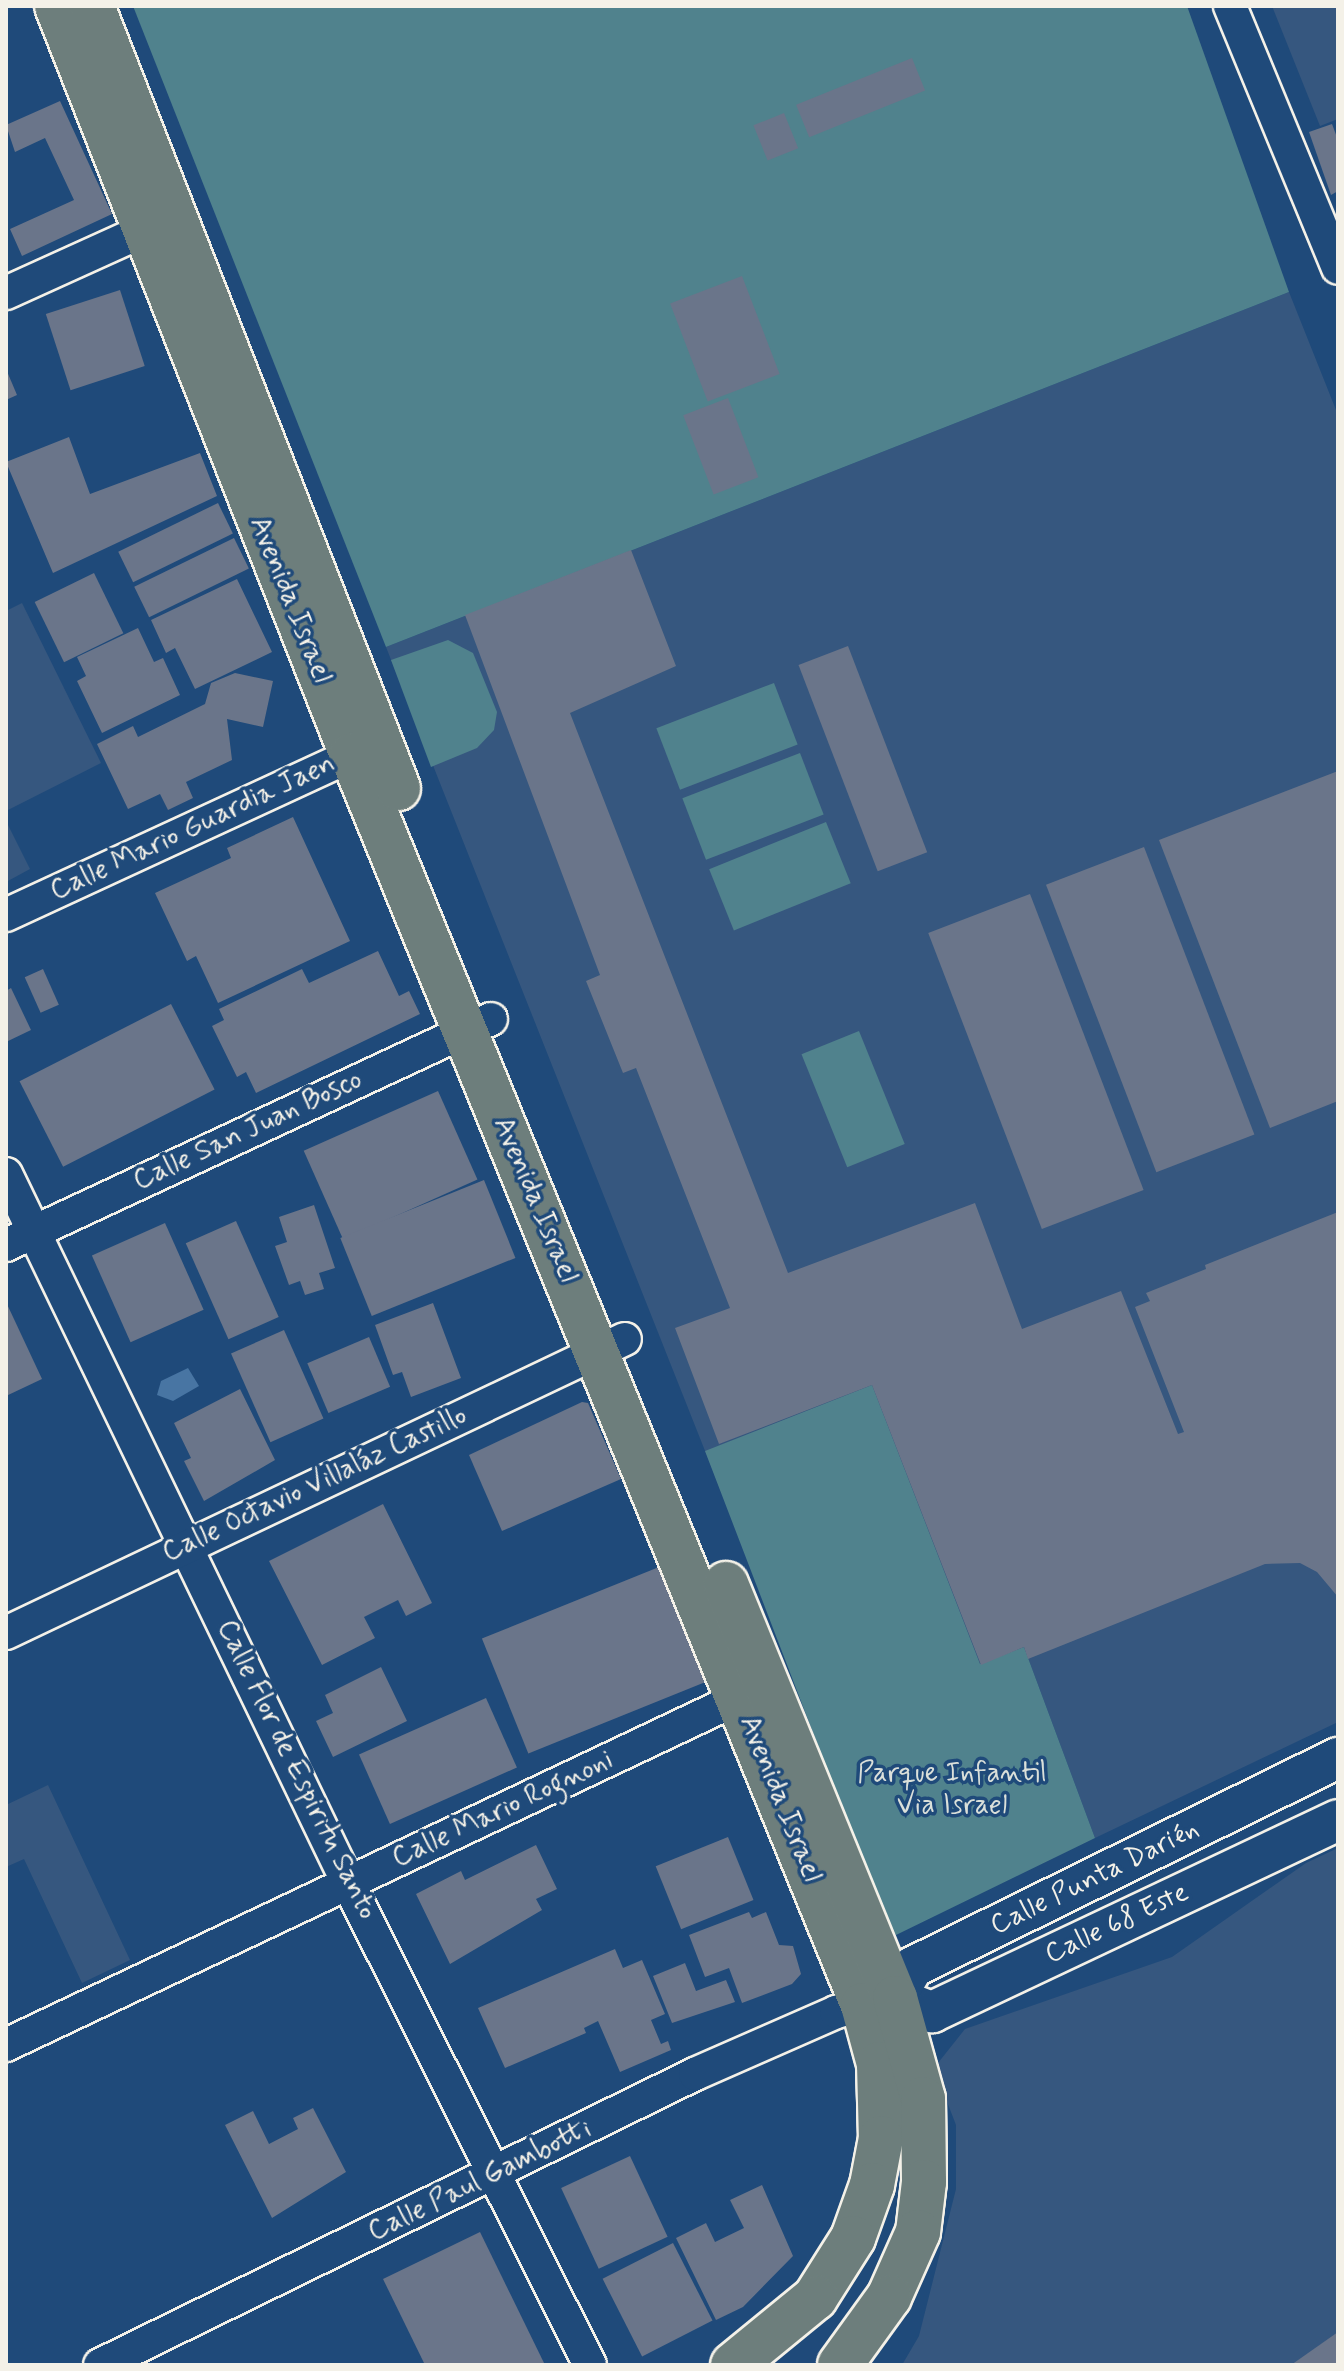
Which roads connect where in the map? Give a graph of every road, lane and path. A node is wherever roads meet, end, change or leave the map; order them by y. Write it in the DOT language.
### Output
graph roads {
  1 [pos="57,6"];
  2 [pos="92,6"];
  3 [pos="1230,6"];
  4 [pos="157,224"];
  5 [pos="1336,259"];
  6 [pos="6,293"];
  7 [pos="366,749"];
  8 [pos="6,915"];
  9 [pos="477,1024"];
  10 [pos="6,1174"];
  11 [pos="20,1238"];
  12 [pos="611,1345"];
  13 [pos="188,1545"];
  14 [pos="6,1633"];
  15 [pos="739,1698"];
  16 [pos="1338,1758"];
  17 [pos="1338,1820"];
  18 [pos="348,1883"];
  19 [pos="879,2002"];
  20 [pos="6,2045"];
  21 [pos="496,2175"];
  22 [pos="100,2365"];
  23 [pos="590,2365"];
  24 [pos="733,2365"];
  25 [pos="840,2365"];
  1 -- 4 [label="main road, Avenida Israel"];
  2 -- 4 [label="main road, Avenida Israel"];
  3 -- 5 [label="street"];
  4 -- 6 [label="street"];
  4 -- 7 [label="main road, Avenida Israel"];
  7 -- 8 [label="street, Calle Mario Guardia Jaen"];
  7 -- 9 [label="main road, Avenida Israel"];
  9 -- 11 [label="street, Calle San Juan Bosco"];
  9 -- 12 [label="main road, Avenida Israel"];
  10 -- 11 [label="street, Calle Flor de Espiritu Santo"];
  11 -- 13 [label="street, Calle Flor de Espiritu Santo"];
  12 -- 13 [label="street, Calle Octavio Villaláz Castillo"];
  12 -- 15 [label="main road, Avenida Israel"];
  12 -- 19 [label="main road, Avenida Israel"];
  13 -- 14 [label="street, Calle Octavio Villaláz Castillo"];
  13 -- 18 [label="street, Calle Flor de Espiritu Santo"];
  15 -- 18 [label="street, Calle Mario Rognoni"];
  15 -- 19 [label="main road, Avenida Israel"];
  16 -- 19 [label="street, Calle Punta Darién"];
  17 -- 19 [label="street, Calle 68 Este"];
  18 -- 20 [label="street, Calle Mario Rognoni"];
  18 -- 21 [label="street, Calle Flor de Espiritu Santo"];
  19 -- 21 [label="street, Calle Paul Gambotti"];
  19 -- 24 [label="main road, Avenida Israel"];
  19 -- 25 [label="main road, Avenida Israel"];
  21 -- 22 [label="street, Calle Paul Gambotti"];
  21 -- 23 [label="street, Calle Flor de Espiritu Santo"];
}
